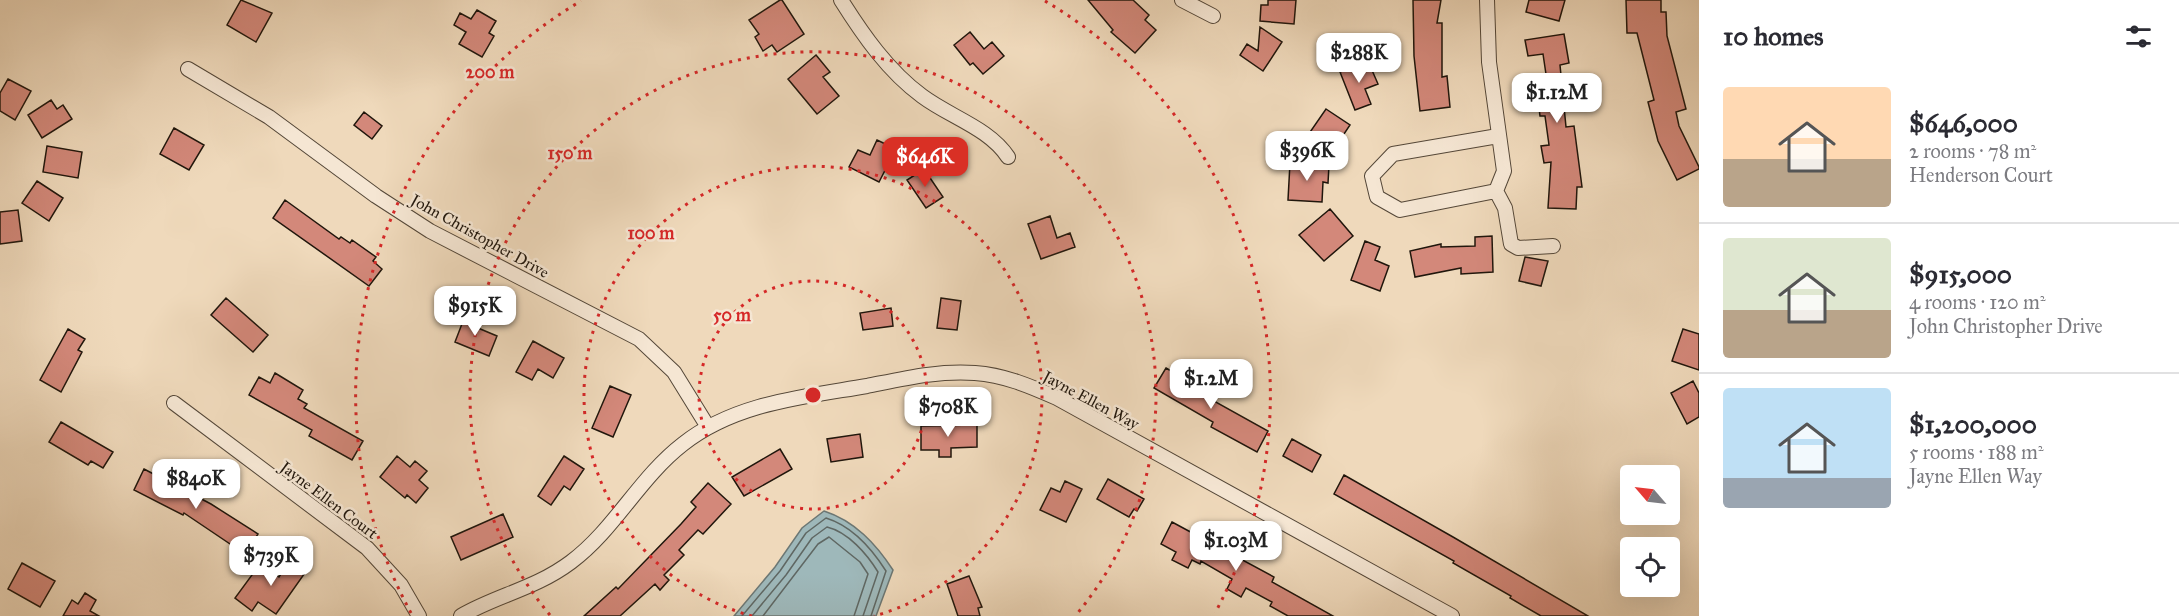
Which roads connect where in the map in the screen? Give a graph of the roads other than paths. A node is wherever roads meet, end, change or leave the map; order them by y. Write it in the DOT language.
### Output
graph roads {
  1 [pos="841,0"];
  2 [pos="1182,0"];
  3 [pos="1487,0"];
  4 [pos="1213,16"];
  5 [pos="188,69"];
  6 [pos="1498,136"];
  7 [pos="1008,158"];
  8 [pos="1496,191"];
  9 [pos="1553,246"];
  10 [pos="174,403"];
  11 [pos="708,427"];
  12 [pos="419,616"];
  13 [pos="461,616"];
  14 [pos="1452,616"];
  1 -- 7 [label="street"];
  2 -- 4 [label="street"];
  3 -- 6 [label="street"];
  5 -- 11 [label="street, John Christopher Drive"];
  6 -- 8 [label="street"];
  6 -- 8 [label="street"];
  8 -- 9 [label="street"];
  10 -- 12 [label="street, Jayne Ellen Court"];
  11 -- 13 [label="street, Jayne Ellen Way"];
  11 -- 14 [label="street, Jayne Ellen Way"];
}
